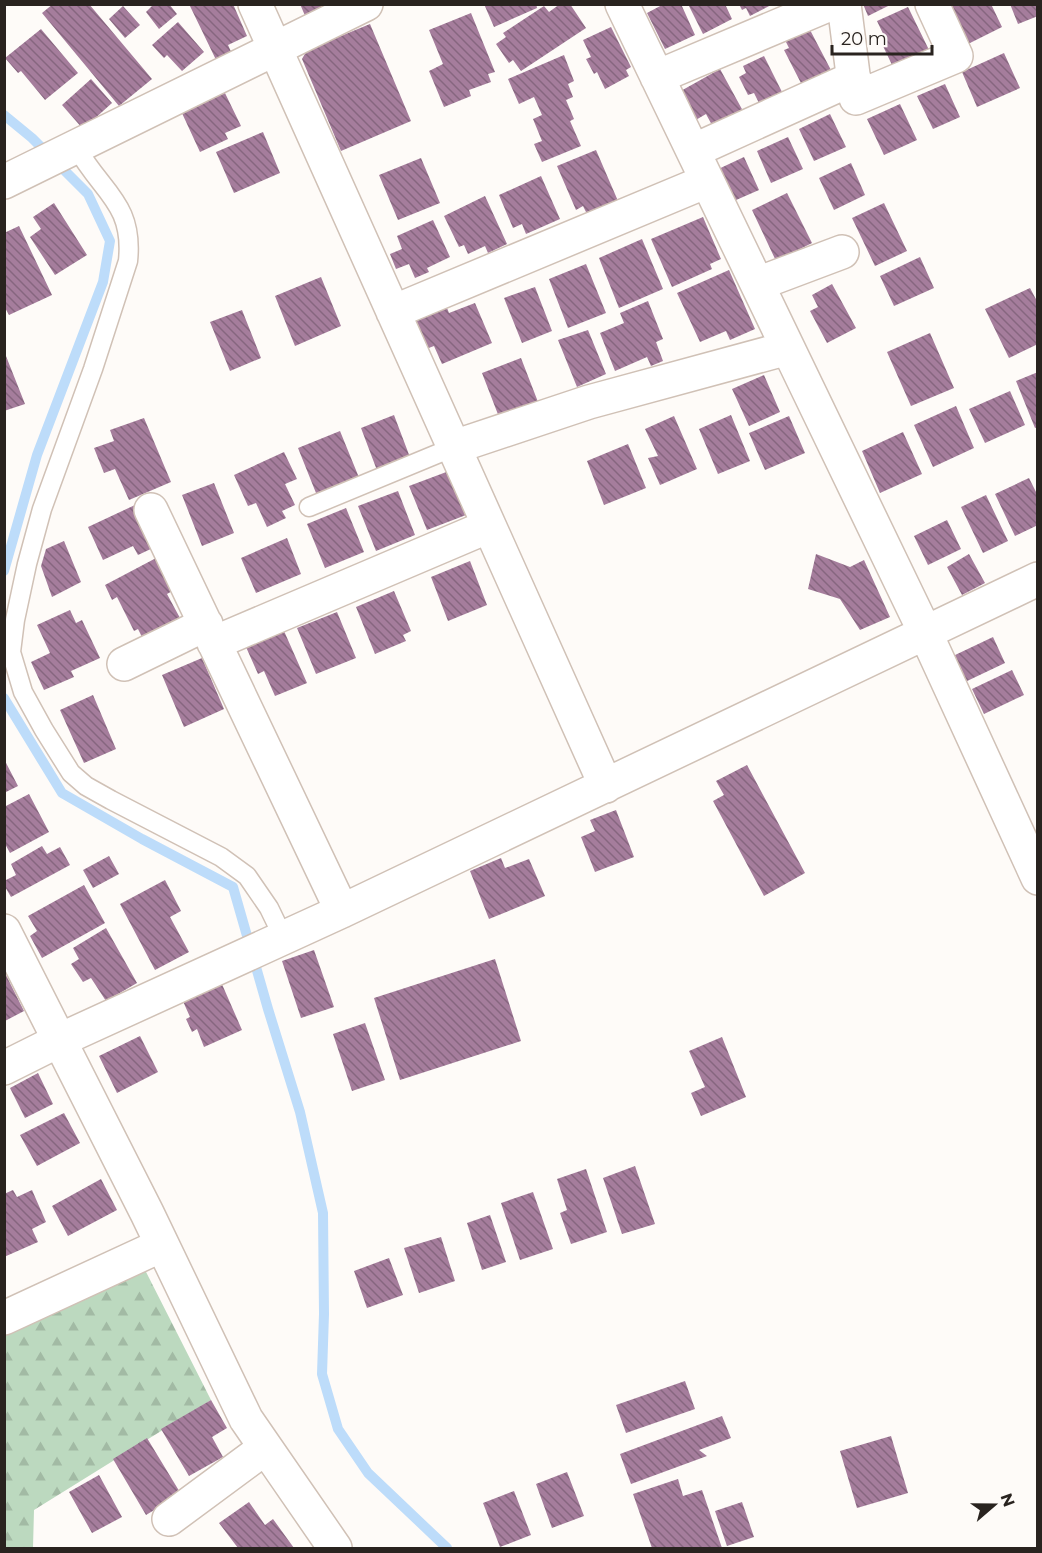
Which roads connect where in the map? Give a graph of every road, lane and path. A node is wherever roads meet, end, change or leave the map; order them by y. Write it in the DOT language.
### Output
graph roads {
  1 [pos="255,4"];
  2 [pos="366,4"];
  3 [pos="622,4"];
  4 [pos="830,4"];
  5 [pos="844,4"];
  6 [pos="932,4"];
  7 [pos="275,48"];
  8 [pos="657,77"];
  9 [pos="854,78"];
  10 [pos="73,150"];
  11 [pos="693,151"];
  12 [pos="18,176"];
  13 [pos="707,181"];
  14 [pos="842,252"];
  15 [pos="757,284"];
  16 [pos="393,312"];
  17 [pos="788,348"];
  18 [pos="454,447"];
  19 [pos="309,507"];
  20 [pos="151,510"];
  21 [pos="489,526"];
  22 [pos="1038,579"];
  23 [pos="925,632"];
  24 [pos="210,633"];
  25 [pos="124,664"];
  26 [pos="606,786"];
  27 [pos="1038,878"];
  28 [pos="342,911"];
  29 [pos="4,931"];
  30 [pos="278,941"];
  31 [pos="60,1040"];
  32 [pos="4,1068"];
  33 [pos="162,1245"];
  34 [pos="4,1318"];
  35 [pos="265,1448"];
  36 [pos="169,1519"];
  37 [pos="335,1548"];
  1 -- 7 [label="street"];
  2 -- 7 [label="street"];
  3 -- 8 [label="street"];
  4 -- 8 [label="street"];
  5 -- 9 [label="street"];
  6 -- 9 [label="street"];
  7 -- 10 [label="street"];
  7 -- 16 [label="street"];
  8 -- 11 [label="street"];
  9 -- 11 [label="street"];
  10 -- 12 [label="street"];
  10 -- 30 [label="lane"];
  11 -- 13 [label="street"];
  13 -- 15 [label="street"];
  13 -- 16 [label="street"];
  14 -- 15 [label="street"];
  15 -- 17 [label="street"];
  16 -- 18 [label="street"];
  17 -- 18 [label="street"];
  17 -- 23 [label="street"];
  18 -- 19 [label="lane"];
  18 -- 21 [label="street"];
  20 -- 24 [label="street"];
  21 -- 24 [label="street"];
  21 -- 26 [label="street"];
  22 -- 23 [label="street"];
  23 -- 26 [label="street"];
  23 -- 27 [label="street"];
  24 -- 25 [label="street"];
  24 -- 28 [label="street"];
  26 -- 28 [label="street"];
  28 -- 30 [label="street"];
  29 -- 31 [label="street"];
  30 -- 31 [label="street"];
  31 -- 32 [label="street"];
  31 -- 33 [label="street"];
  33 -- 34 [label="street"];
  33 -- 35 [label="street"];
  35 -- 36 [label="street"];
  35 -- 37 [label="street"];
}
